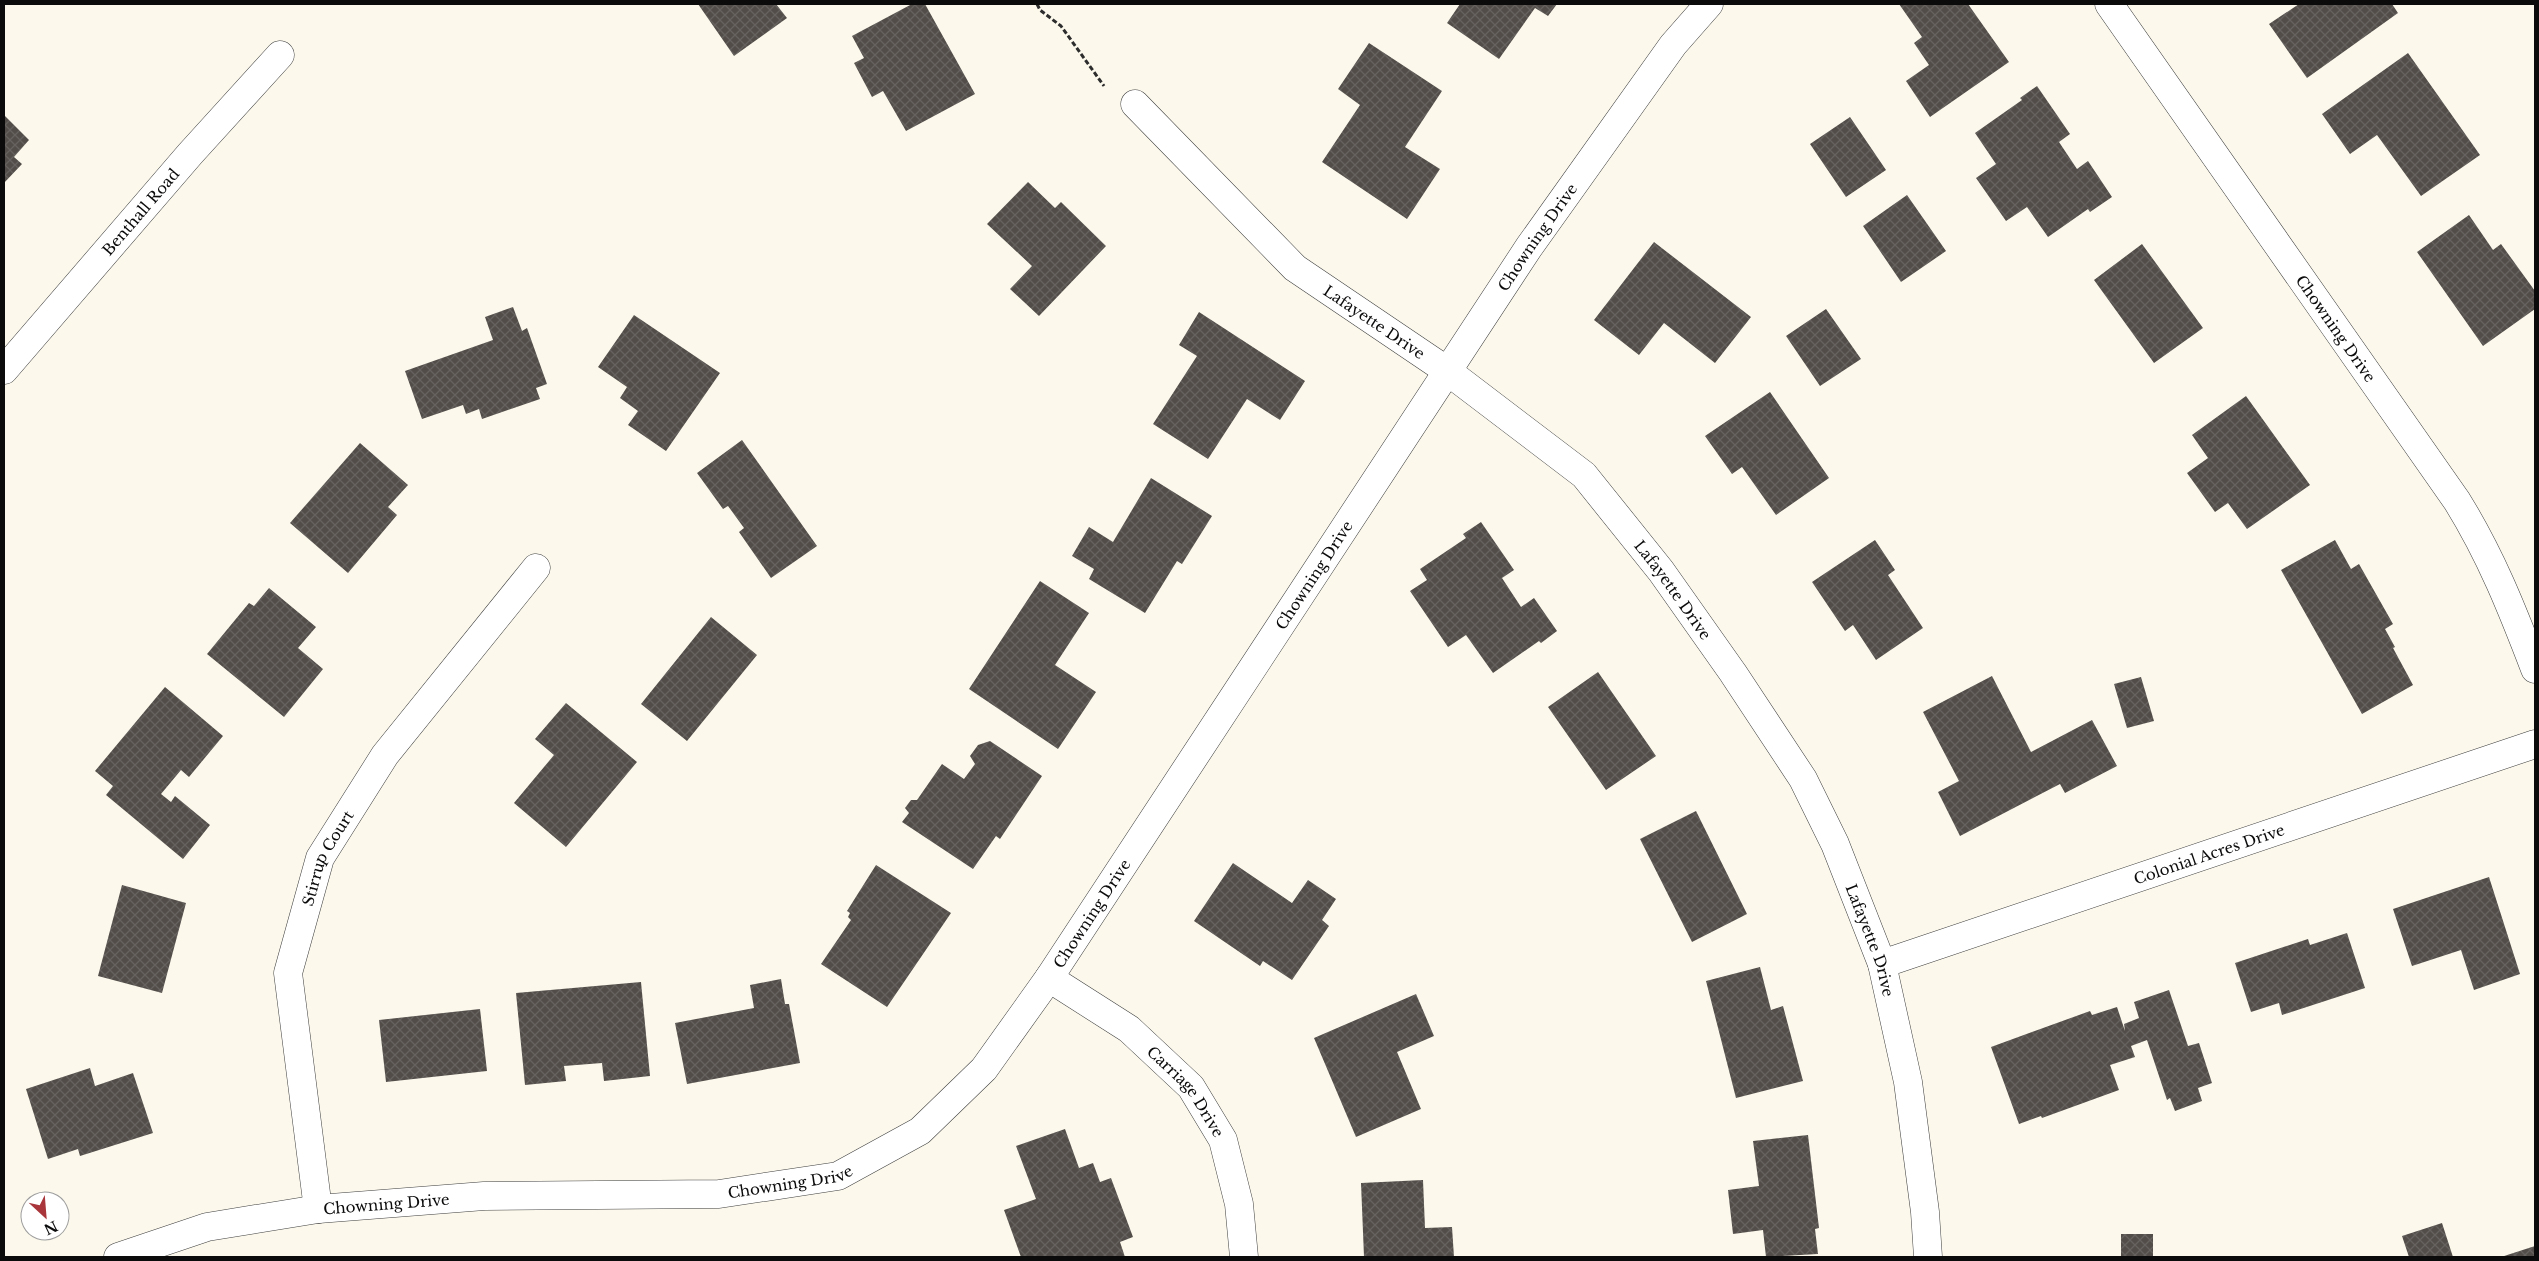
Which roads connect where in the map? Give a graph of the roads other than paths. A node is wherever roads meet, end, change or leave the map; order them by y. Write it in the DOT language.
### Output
graph roads {
  1 [pos="1709,4"];
  2 [pos="2108,4"];
  3 [pos="280,55"];
  4 [pos="1136,104"];
  5 [pos="4,370"];
  6 [pos="1446,370"];
  7 [pos="536,568"];
  8 [pos="2535,668"];
  9 [pos="2535,744"];
  10 [pos="1882,964"];
  11 [pos="1049,978"];
  12 [pos="318,1209"];
  13 [pos="118,1257"];
  14 [pos="1244,1257"];
  15 [pos="1928,1257"];
  1 -- 6 [label="street, Chowning Drive"];
  2 -- 8 [label="street, Chowning Drive"];
  3 -- 5 [label="street, Benthall Road"];
  4 -- 6 [label="street, Lafayette Drive"];
  6 -- 10 [label="street, Lafayette Drive"];
  6 -- 11 [label="street, Chowning Drive"];
  7 -- 12 [label="street, Stirrup Court"];
  9 -- 10 [label="street, Colonial Acres Drive"];
  10 -- 15 [label="street, Lafayette Drive"];
  11 -- 12 [label="street, Chowning Drive"];
  11 -- 14 [label="street, Carriage Drive"];
  12 -- 13 [label="street, Chowning Drive"];
}
